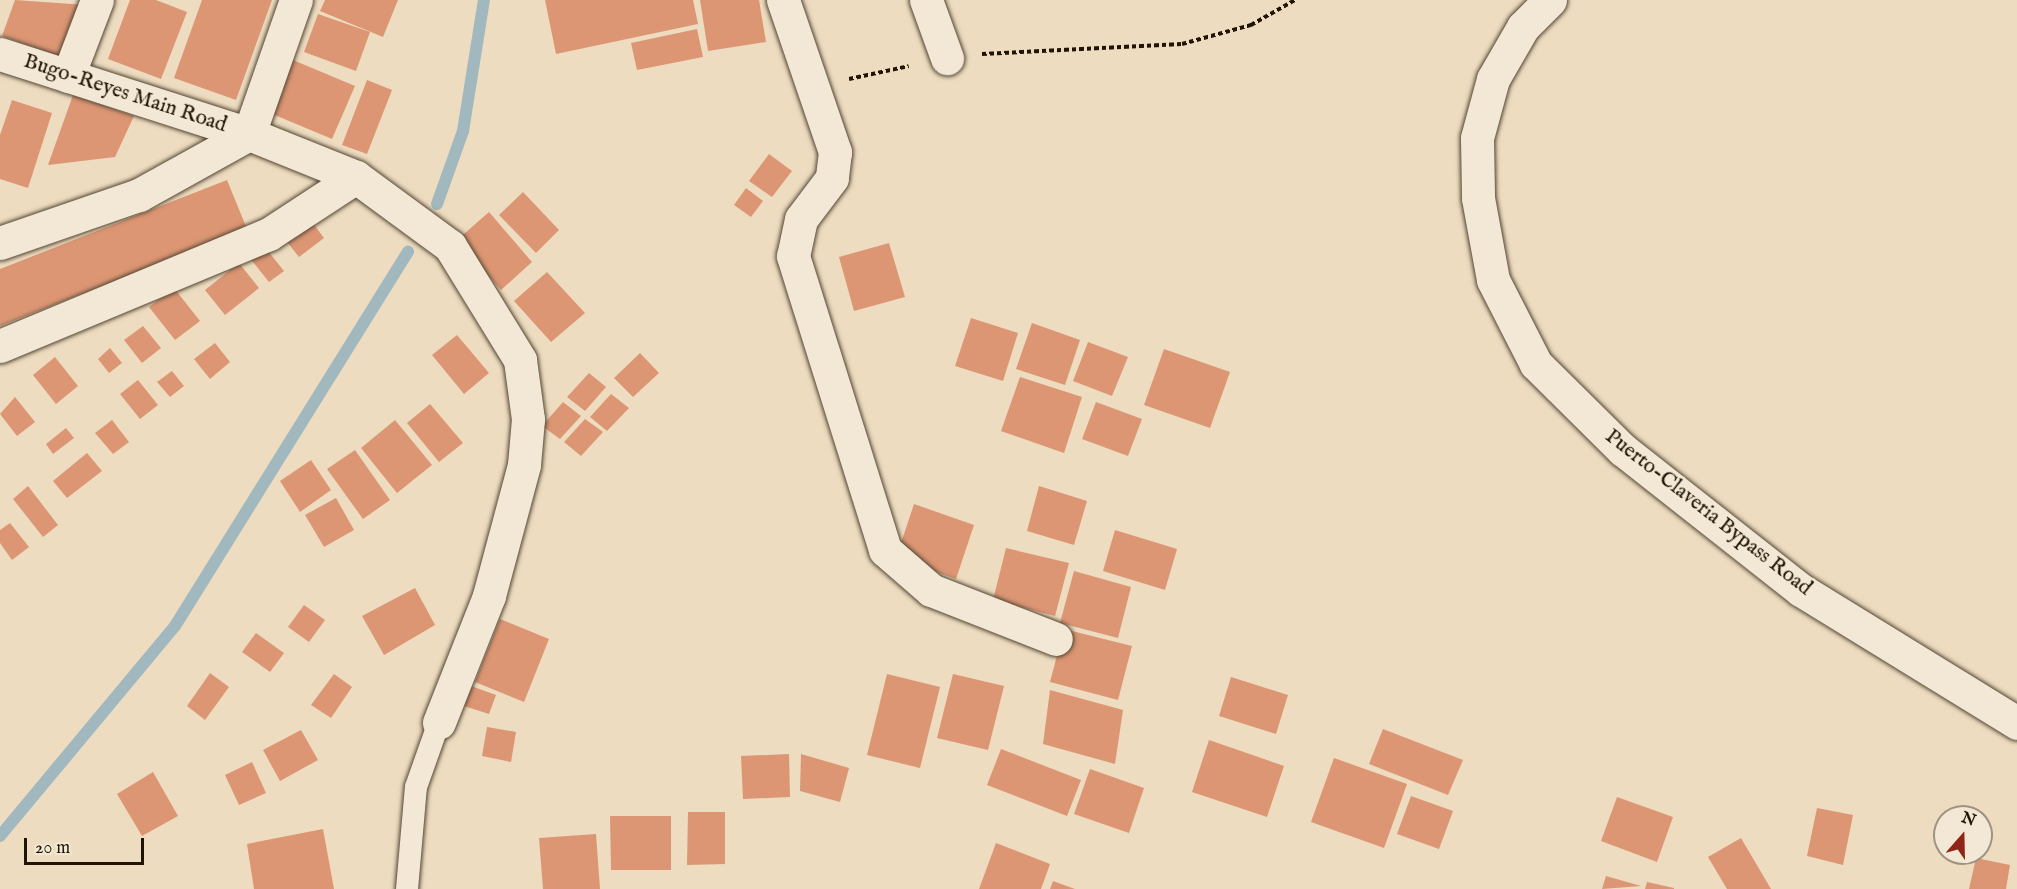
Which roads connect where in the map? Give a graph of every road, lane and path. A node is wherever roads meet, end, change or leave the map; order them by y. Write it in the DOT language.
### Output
graph roads {
  1 [pos="98,0"];
  2 [pos="296,0"];
  3 [pos="783,0"];
  4 [pos="926,0"];
  5 [pos="1295,0"];
  6 [pos="1550,0"];
  7 [pos="0,54"];
  8 [pos="946,58"];
  9 [pos="68,76"];
  10 [pos="815,86"];
  11 [pos="249,134"];
  12 [pos="356,177"];
  13 [pos="0,243"];
  14 [pos="0,346"];
  15 [pos="1056,639"];
  16 [pos="439,722"];
  17 [pos="2017,723"];
  18 [pos="407,889"];
  1 -- 9 [label="street"];
  2 -- 11 [label="street"];
  3 -- 10 [label="street"];
  4 -- 8 [label="street"];
  5 -- 8 [label="path"];
  6 -- 17 [label="street, Puerto-Claveria Bypass Road"];
  7 -- 9 [label="street, Bugo-Reyes Main Road"];
  8 -- 10 [label="path"];
  9 -- 11 [label="street, Bugo-Reyes Main Road"];
  10 -- 15 [label="street"];
  11 -- 12 [label="street, Bugo-Reyes Main Road"];
  11 -- 13 [label="street"];
  12 -- 14 [label="street"];
  12 -- 16 [label="street, Bugo-Reyes Main Road"];
  16 -- 18 [label="lane"];
}
